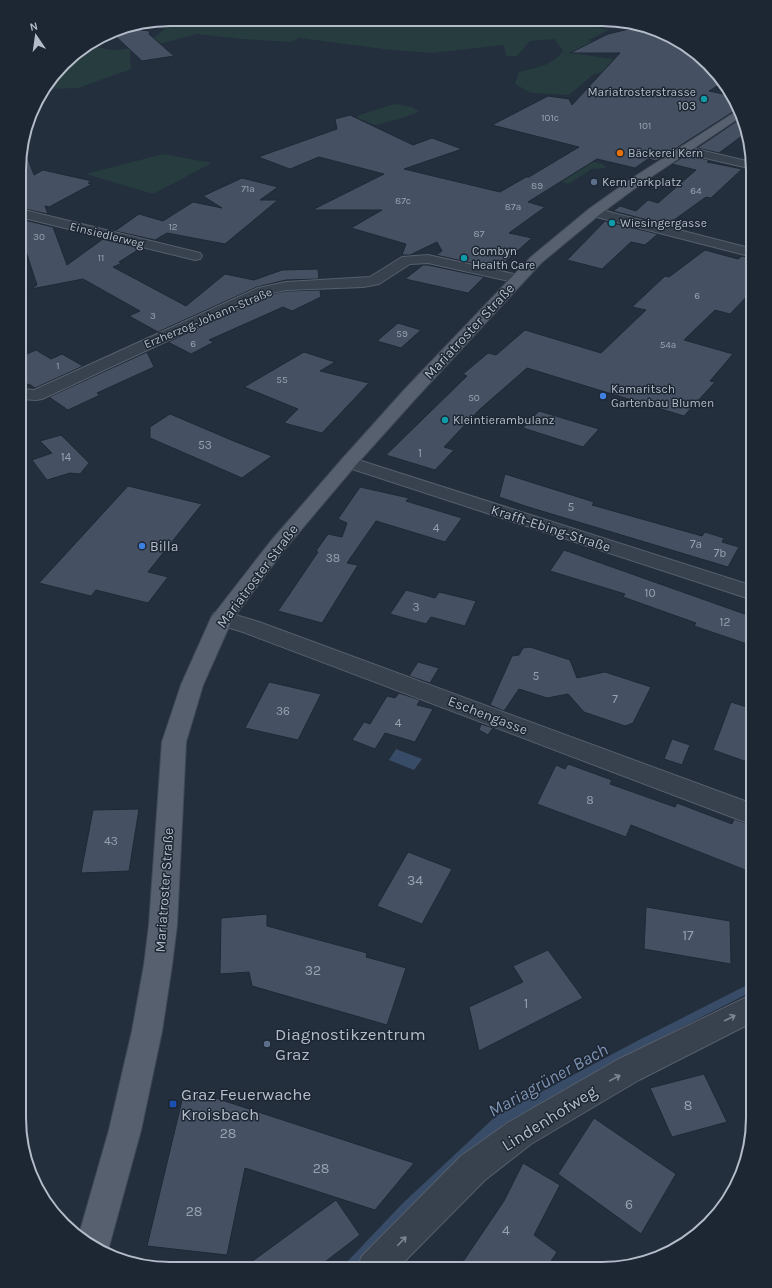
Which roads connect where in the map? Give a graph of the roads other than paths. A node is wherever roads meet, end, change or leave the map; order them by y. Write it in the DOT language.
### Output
graph roads {
  1 [pos="735,116"];
  2 [pos="683,150"];
  3 [pos="746,165"];
  4 [pos="594,212"];
  5 [pos="26,215"];
  6 [pos="746,251"];
  7 [pos="195,256"];
  8 [pos="518,279"];
  9 [pos="26,394"];
  10 [pos="349,462"];
  11 [pos="746,591"];
  12 [pos="222,618"];
  13 [pos="746,812"];
  14 [pos="746,1011"];
  15 [pos="94,1241"];
  16 [pos="380,1262"];
  1 -- 2 [label="main road, Mariatroster Straße"];
  2 -- 3 [label="street"];
  2 -- 4 [label="main road, Mariatroster Straße"];
  4 -- 6 [label="street"];
  4 -- 8 [label="main road, Mariatroster Straße"];
  5 -- 7 [label="street, Einsiedlerweg"];
  8 -- 9 [label="street, Erzherzog-Johann-Straße"];
  8 -- 10 [label="main road, Mariatroster Straße"];
  10 -- 11 [label="street, Krafft-Ebing-Straße"];
  10 -- 12 [label="main road, Mariatroster Straße"];
  12 -- 13 [label="street, Eschengasse"];
  12 -- 15 [label="main road, Mariatroster Straße"];
  16 -- 14 [label="street, Lindenhofweg, one-way"];
}
